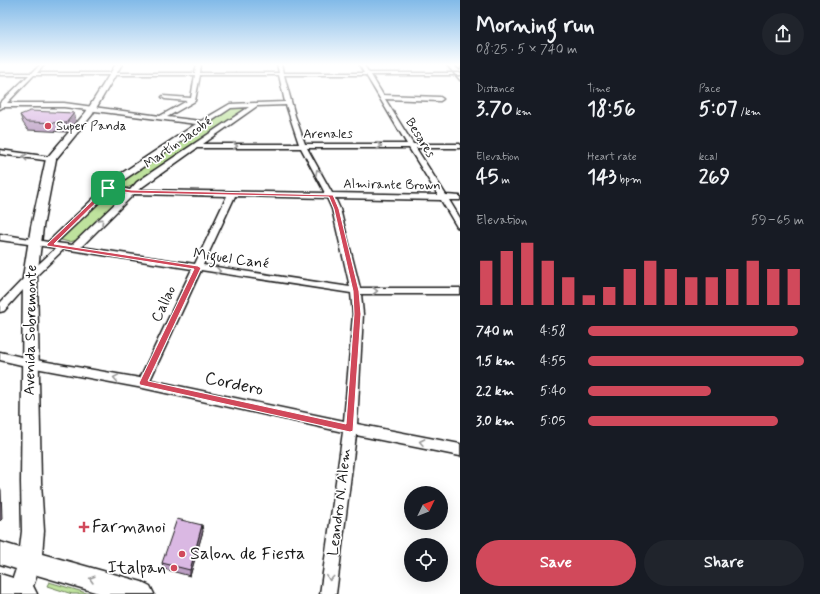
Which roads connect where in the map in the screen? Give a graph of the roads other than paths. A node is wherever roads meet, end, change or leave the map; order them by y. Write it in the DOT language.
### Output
graph roads {
  1 [pos="14,92"];
  2 [pos="102,92"];
  3 [pos="195,92"];
  4 [pos="286,92"];
  5 [pos="378,92"];
  6 [pos="165,97"];
  7 [pos="381,97"];
  8 [pos="440,99"];
  9 [pos="193,100"];
  10 [pos="289,103"];
  11 [pos="1,105"];
  12 [pos="240,105"];
  13 [pos="256,105"];
  14 [pos="92,108"];
  15 [pos="247,110"];
  16 [pos="160,118"];
  17 [pos="202,124"];
  18 [pos="196,146"];
  19 [pos="303,146"];
  20 [pos="411,146"];
  21 [pos="460,146"];
  22 [pos="0,152"];
  23 [pos="51,159"];
  24 [pos="108,188"];
  25 [pos="131,192"];
  26 [pos="232,194"];
  27 [pos="331,196"];
  28 [pos="443,198"];
  29 [pos="460,198"];
  30 [pos="460,225"];
  31 [pos="0,237"];
  32 [pos="34,242"];
  33 [pos="49,245"];
  34 [pos="62,247"];
  35 [pos="73,249"];
  36 [pos="198,268"];
  37 [pos="30,277"];
  38 [pos="356,291"];
  39 [pos="460,291"];
  40 [pos="0,309"];
  41 [pos="0,356"];
  42 [pos="30,363"];
  43 [pos="143,383"];
  44 [pos="350,428"];
  45 [pos="460,450"];
  46 [pos="0,553"];
  47 [pos="30,562"];
  48 [pos="16,592"];
  49 [pos="142,594"];
  50 [pos="328,594"];
  1 -- 11 [label="street"];
  2 -- 14 [label="main road, Avenida Sobremonte"];
  3 -- 9 [label="street"];
  4 -- 10 [label="street, Leandro N. Alem"];
  5 -- 7 [label="street, Besares"];
  6 -- 9 [label="street"];
  7 -- 8 [label="street"];
  7 -- 20 [label="street, Besares"];
  9 -- 16 [label="street"];
  10 -- 13 [label="street, Martín Jacobé"];
  10 -- 19 [label="street, Leandro N. Alem"];
  11 -- 14 [label="street"];
  12 -- 13 [label="street, Martín Jacobé"];
  12 -- 15 [label="street"];
  12 -- 17 [label="street, Martín Jacobé"];
  13 -- 15 [label="street, Martín Jacobé"];
  14 -- 16 [label="street"];
  14 -- 23 [label="main road, Avenida Sobremonte"];
  15 -- 18 [label="street, Martín Jacobé"];
  16 -- 17 [label="street"];
  17 -- 24 [label="street, Martín Jacobé"];
  18 -- 19 [label="street, Arenales, one-way"];
  18 -- 25 [label="street, Martín Jacobé"];
  19 -- 20 [label="street, Arenales, one-way"];
  27 -- 19 [label="street, Leandro N. Alem, one-way"];
  20 -- 21 [label="street, Arenales"];
  20 -- 28 [label="street, Besares"];
  23 -- 22 [label="street, one-way"];
  23 -- 32 [label="main road, Avenida Sobremonte"];
  24 -- 25 [label="street, Almirante Brown"];
  24 -- 33 [label="street, Martín Jacobé"];
  25 -- 26 [label="street, Almirante Brown"];
  35 -- 25 [label="street, Martín Jacobé, one-way"];
  26 -- 27 [label="street, Almirante Brown"];
  26 -- 36 [label="street, Callao"];
  27 -- 28 [label="street, Almirante Brown"];
  27 -- 38 [label="street, Leandro N. Alem"];
  28 -- 29 [label="street, Almirante Brown"];
  28 -- 30 [label="street, Besares"];
  31 -- 32 [label="street, Miguel Cané"];
  32 -- 33 [label="street, Miguel Cané"];
  32 -- 37 [label="main road, Avenida Sobremonte"];
  33 -- 34 [label="street, Miguel Cané"];
  34 -- 35 [label="street, Miguel Cané"];
  34 -- 37 [label="street"];
  35 -- 36 [label="street, Miguel Cané"];
  36 -- 38 [label="street, Miguel Cané, one-way"];
  36 -- 43 [label="street, Callao"];
  37 -- 40 [label="street"];
  37 -- 42 [label="main road, Avenida Sobremonte"];
  38 -- 39 [label="street, Miguel Cané, one-way"];
  38 -- 44 [label="street, Leandro N. Alem"];
  41 -- 42 [label="street, Cordero"];
  43 -- 42 [label="street, Cordero, one-way"];
  42 -- 47 [label="main road, Avenida Sobremonte"];
  43 -- 44 [label="street, Cordero"];
  45 -- 44 [label="street, Cordero, one-way"];
  44 -- 50 [label="street, Leandro N. Alem, one-way"];
  46 -- 47 [label="main road"];
  47 -- 48 [label="main road, Avenida Sobremonte"];
  49 -- 47 [label="main road, one-way"];
}
